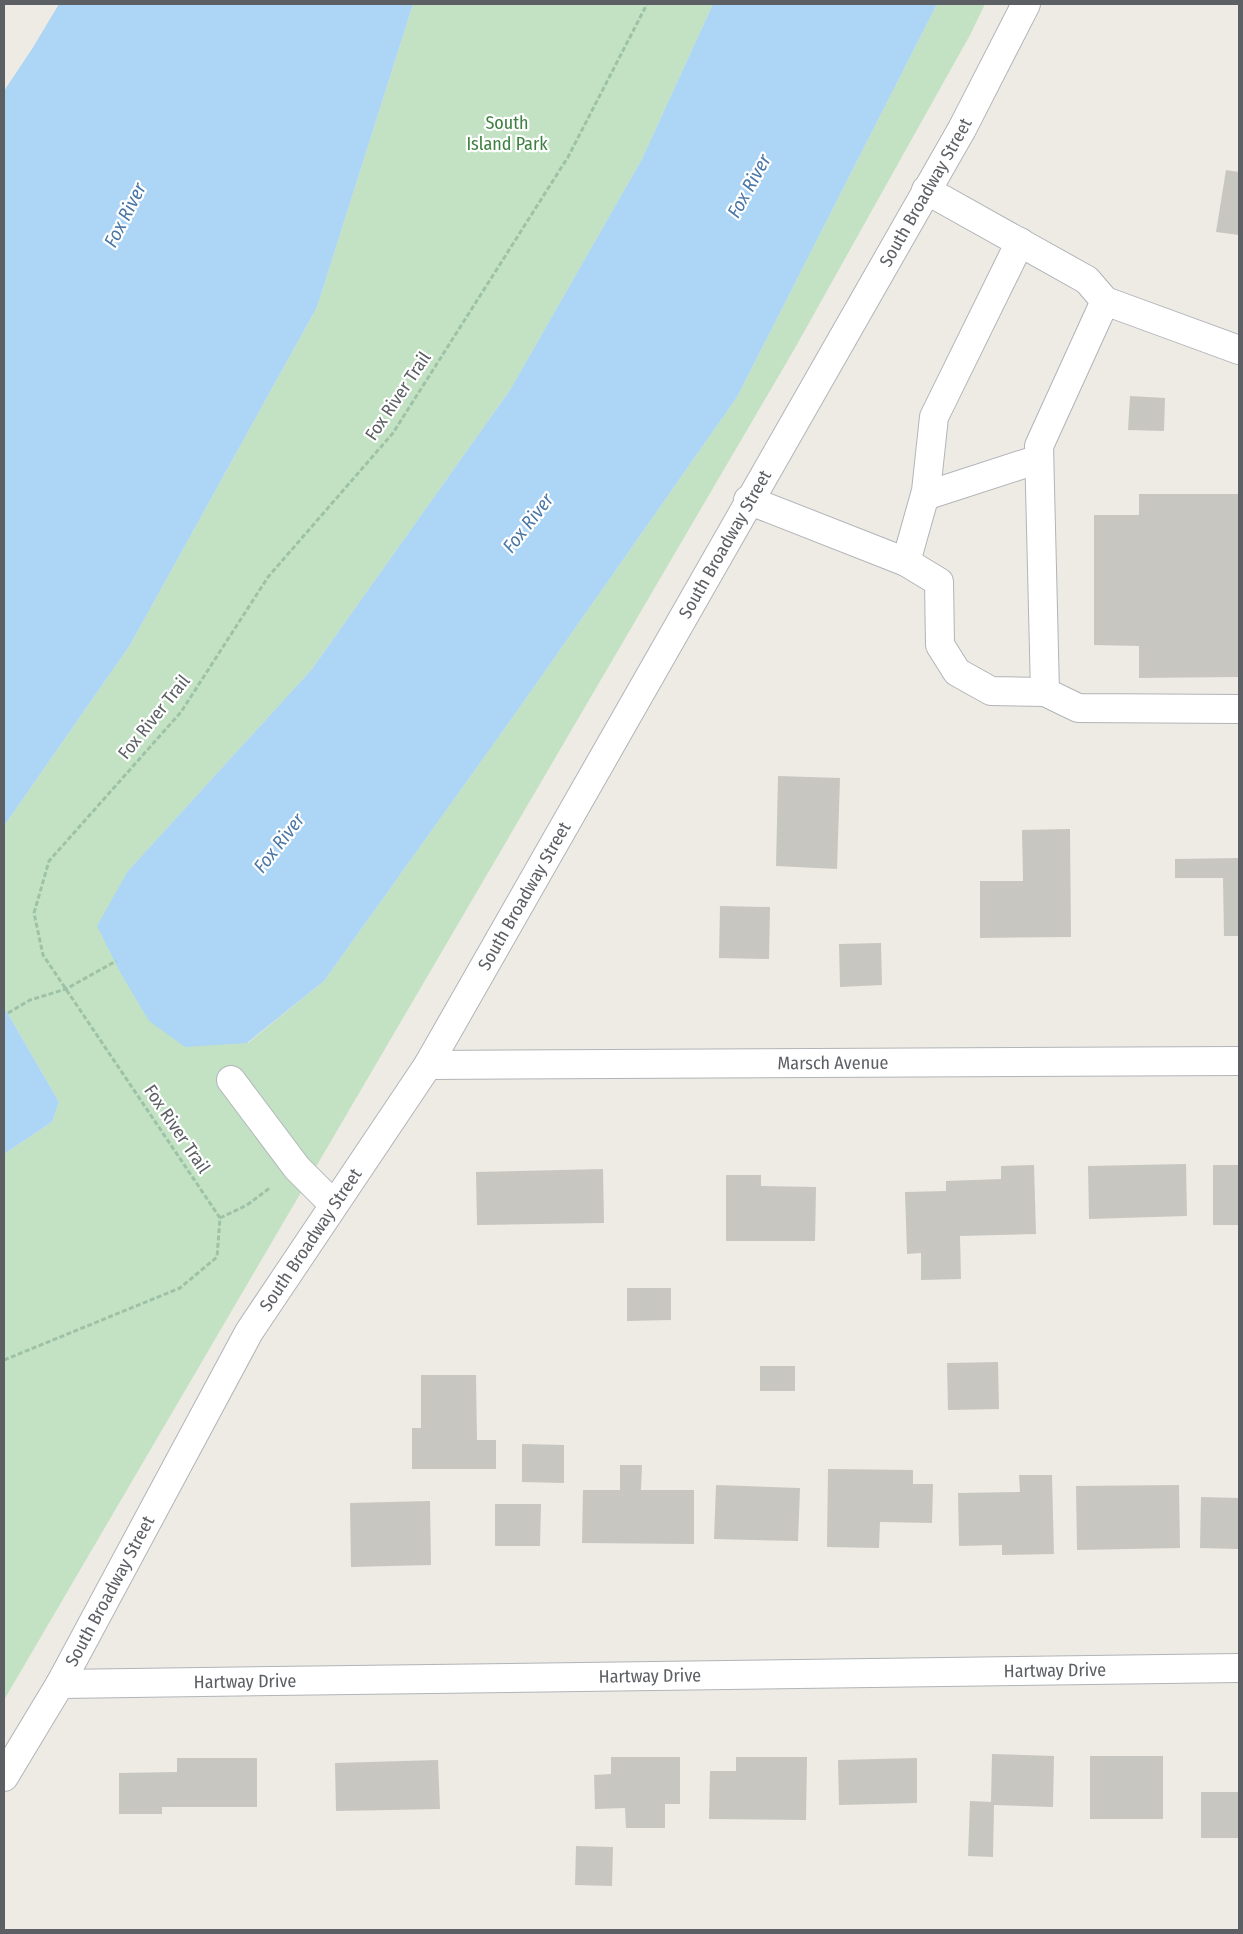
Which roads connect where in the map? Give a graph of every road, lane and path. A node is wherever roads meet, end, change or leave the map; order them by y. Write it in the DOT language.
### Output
graph roads {
  1 [pos="648,4"];
  2 [pos="1026,4"];
  3 [pos="926,190"];
  4 [pos="1020,242"];
  5 [pos="1105,300"];
  6 [pos="1239,350"];
  7 [pos="1039,459"];
  8 [pos="924,496"];
  9 [pos="748,500"];
  10 [pos="906,562"];
  11 [pos="1045,692"];
  12 [pos="1239,709"];
  13 [pos="116,961"];
  14 [pos="66,989"];
  15 [pos="8,1013"];
  16 [pos="1239,1061"];
  17 [pos="428,1065"];
  18 [pos="231,1080"];
  19 [pos="297,1168"];
  20 [pos="333,1204"];
  21 [pos="220,1218"];
  22 [pos="4,1360"];
  23 [pos="1239,1668"];
  24 [pos="60,1684"];
  25 [pos="4,1777"];
  1 -- 14 [label="path, Fox River Trail"];
  2 -- 3 [label="street, South Broadway Street"];
  3 -- 4 [label="street"];
  3 -- 9 [label="street, South Broadway Street"];
  4 -- 5 [label="street"];
  4 -- 8 [label="street"];
  5 -- 6 [label="street"];
  5 -- 7 [label="street"];
  7 -- 8 [label="street"];
  7 -- 11 [label="street"];
  8 -- 10 [label="street"];
  9 -- 10 [label="street"];
  9 -- 17 [label="street, South Broadway Street"];
  10 -- 11 [label="street"];
  11 -- 12 [label="street"];
  13 -- 14 [label="path"];
  14 -- 15 [label="path"];
  14 -- 21 [label="path, Fox River Trail"];
  16 -- 17 [label="street, Marsch Avenue"];
  17 -- 20 [label="street, South Broadway Street"];
  18 -- 19 [label="street"];
  19 -- 20 [label="street"];
  19 -- 21 [label="path"];
  20 -- 24 [label="street, South Broadway Street"];
  21 -- 22 [label="path"];
  23 -- 24 [label="street, Hartway Drive"];
  24 -- 25 [label="street, South Broadway Street"];
}
